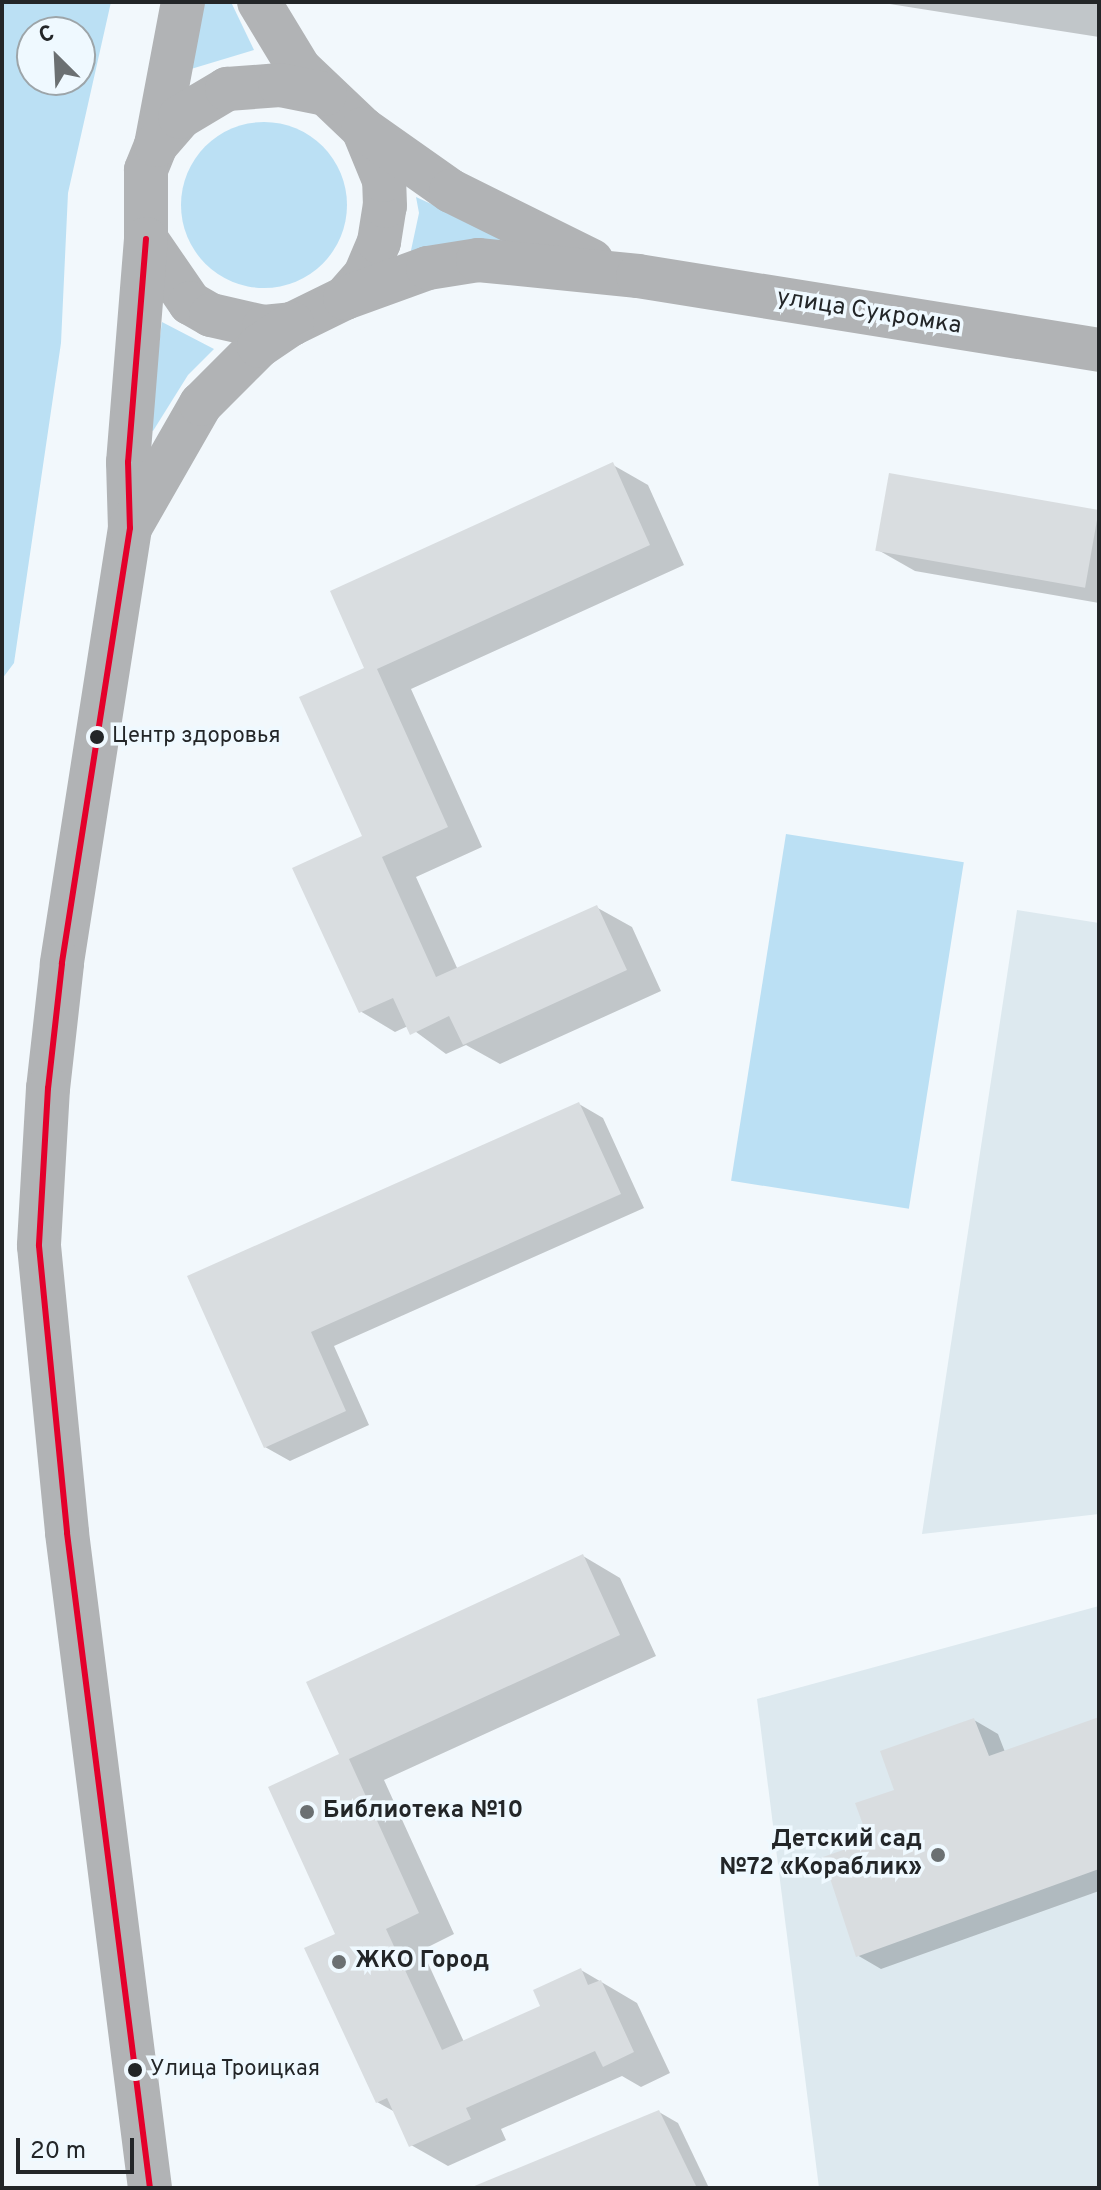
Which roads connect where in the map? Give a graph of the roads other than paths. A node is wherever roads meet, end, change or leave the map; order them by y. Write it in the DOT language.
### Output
graph roads {
  1 [pos="183,2"];
  2 [pos="259,2"];
  3 [pos="325,94"];
  4 [pos="363,129"];
  5 [pos="156,145"];
  6 [pos="146,239"];
  7 [pos="638,276"];
  8 [pos="345,298"];
  9 [pos="292,324"];
  10 [pos="1099,350"];
  11 [pos="130,528"];
  12 [pos="150,2188"];
  1 -- 5 [label="street"];
  2 -- 3 [label="street"];
  3 -- 4 [label="street"];
  3 -- 5 [label="street"];
  4 -- 7 [label="street, улица Сукромка"];
  4 -- 8 [label="street"];
  5 -- 6 [label="street"];
  6 -- 9 [label="street"];
  6 -- 11 [label="street"];
  7 -- 8 [label="street, улица Сукромка"];
  7 -- 10 [label="street, улица Сукромка"];
  8 -- 9 [label="street"];
  9 -- 11 [label="street"];
  11 -- 12 [label="street"];
}
